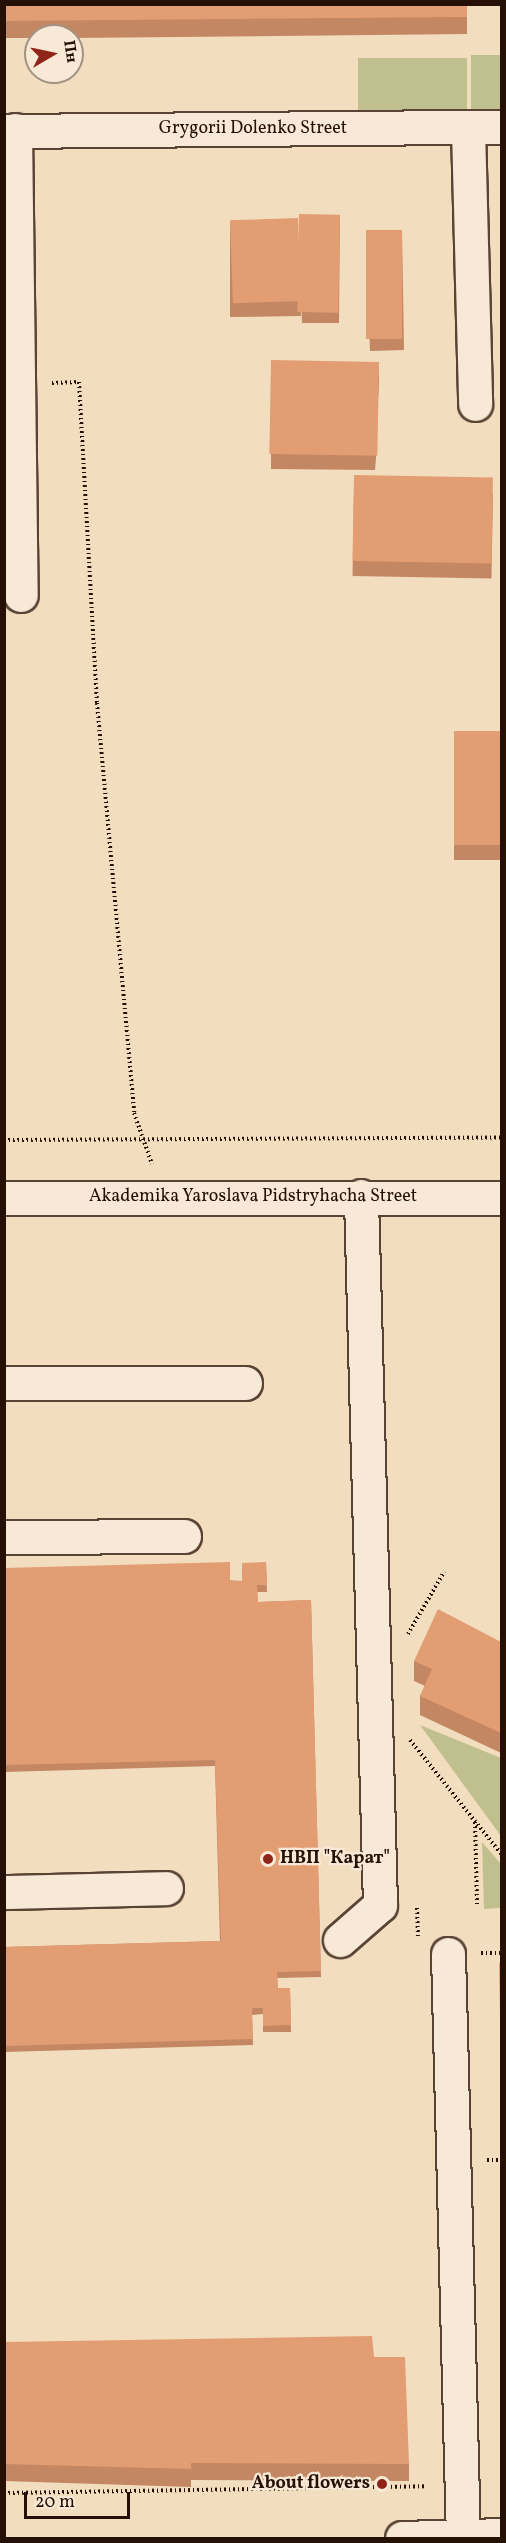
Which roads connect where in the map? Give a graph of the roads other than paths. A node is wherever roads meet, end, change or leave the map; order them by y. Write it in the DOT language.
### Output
graph roads {
  1 [pos="501,127"];
  2 [pos="468,129"];
  3 [pos="10,130"];
  4 [pos="12,350"];
  5 [pos="475,404"];
  6 [pos="21,595"];
  7 [pos="362,1196"];
  8 [pos="4,1198"];
  9 [pos="501,1198"];
  10 [pos="4,1383"];
  11 [pos="244,1383"];
  12 [pos="184,1536"];
  13 [pos="4,1537"];
  14 [pos="166,1888"];
  15 [pos="4,1892"];
  16 [pos="340,1940"];
  17 [pos="433,1950"];
  18 [pos="501,2535"];
  19 [pos="463,2537"];
  20 [pos="402,2538"];
  1 -- 2 [label="street, Grygorii Dolenko Street"];
  2 -- 3 [label="street, Grygorii Dolenko Street"];
  2 -- 5 [label="street"];
  3 -- 4 [label="street"];
  4 -- 6 [label="street"];
  7 -- 8 [label="street, Akademika Yaroslava Pidstryhacha Street"];
  7 -- 9 [label="street, Akademika Yaroslava Pidstryhacha Street"];
  7 -- 16 [label="street"];
  10 -- 11 [label="street"];
  12 -- 13 [label="street"];
  14 -- 15 [label="street"];
  17 -- 19 [label="street"];
  18 -- 19 [label="street"];
  19 -- 20 [label="street"];
}
